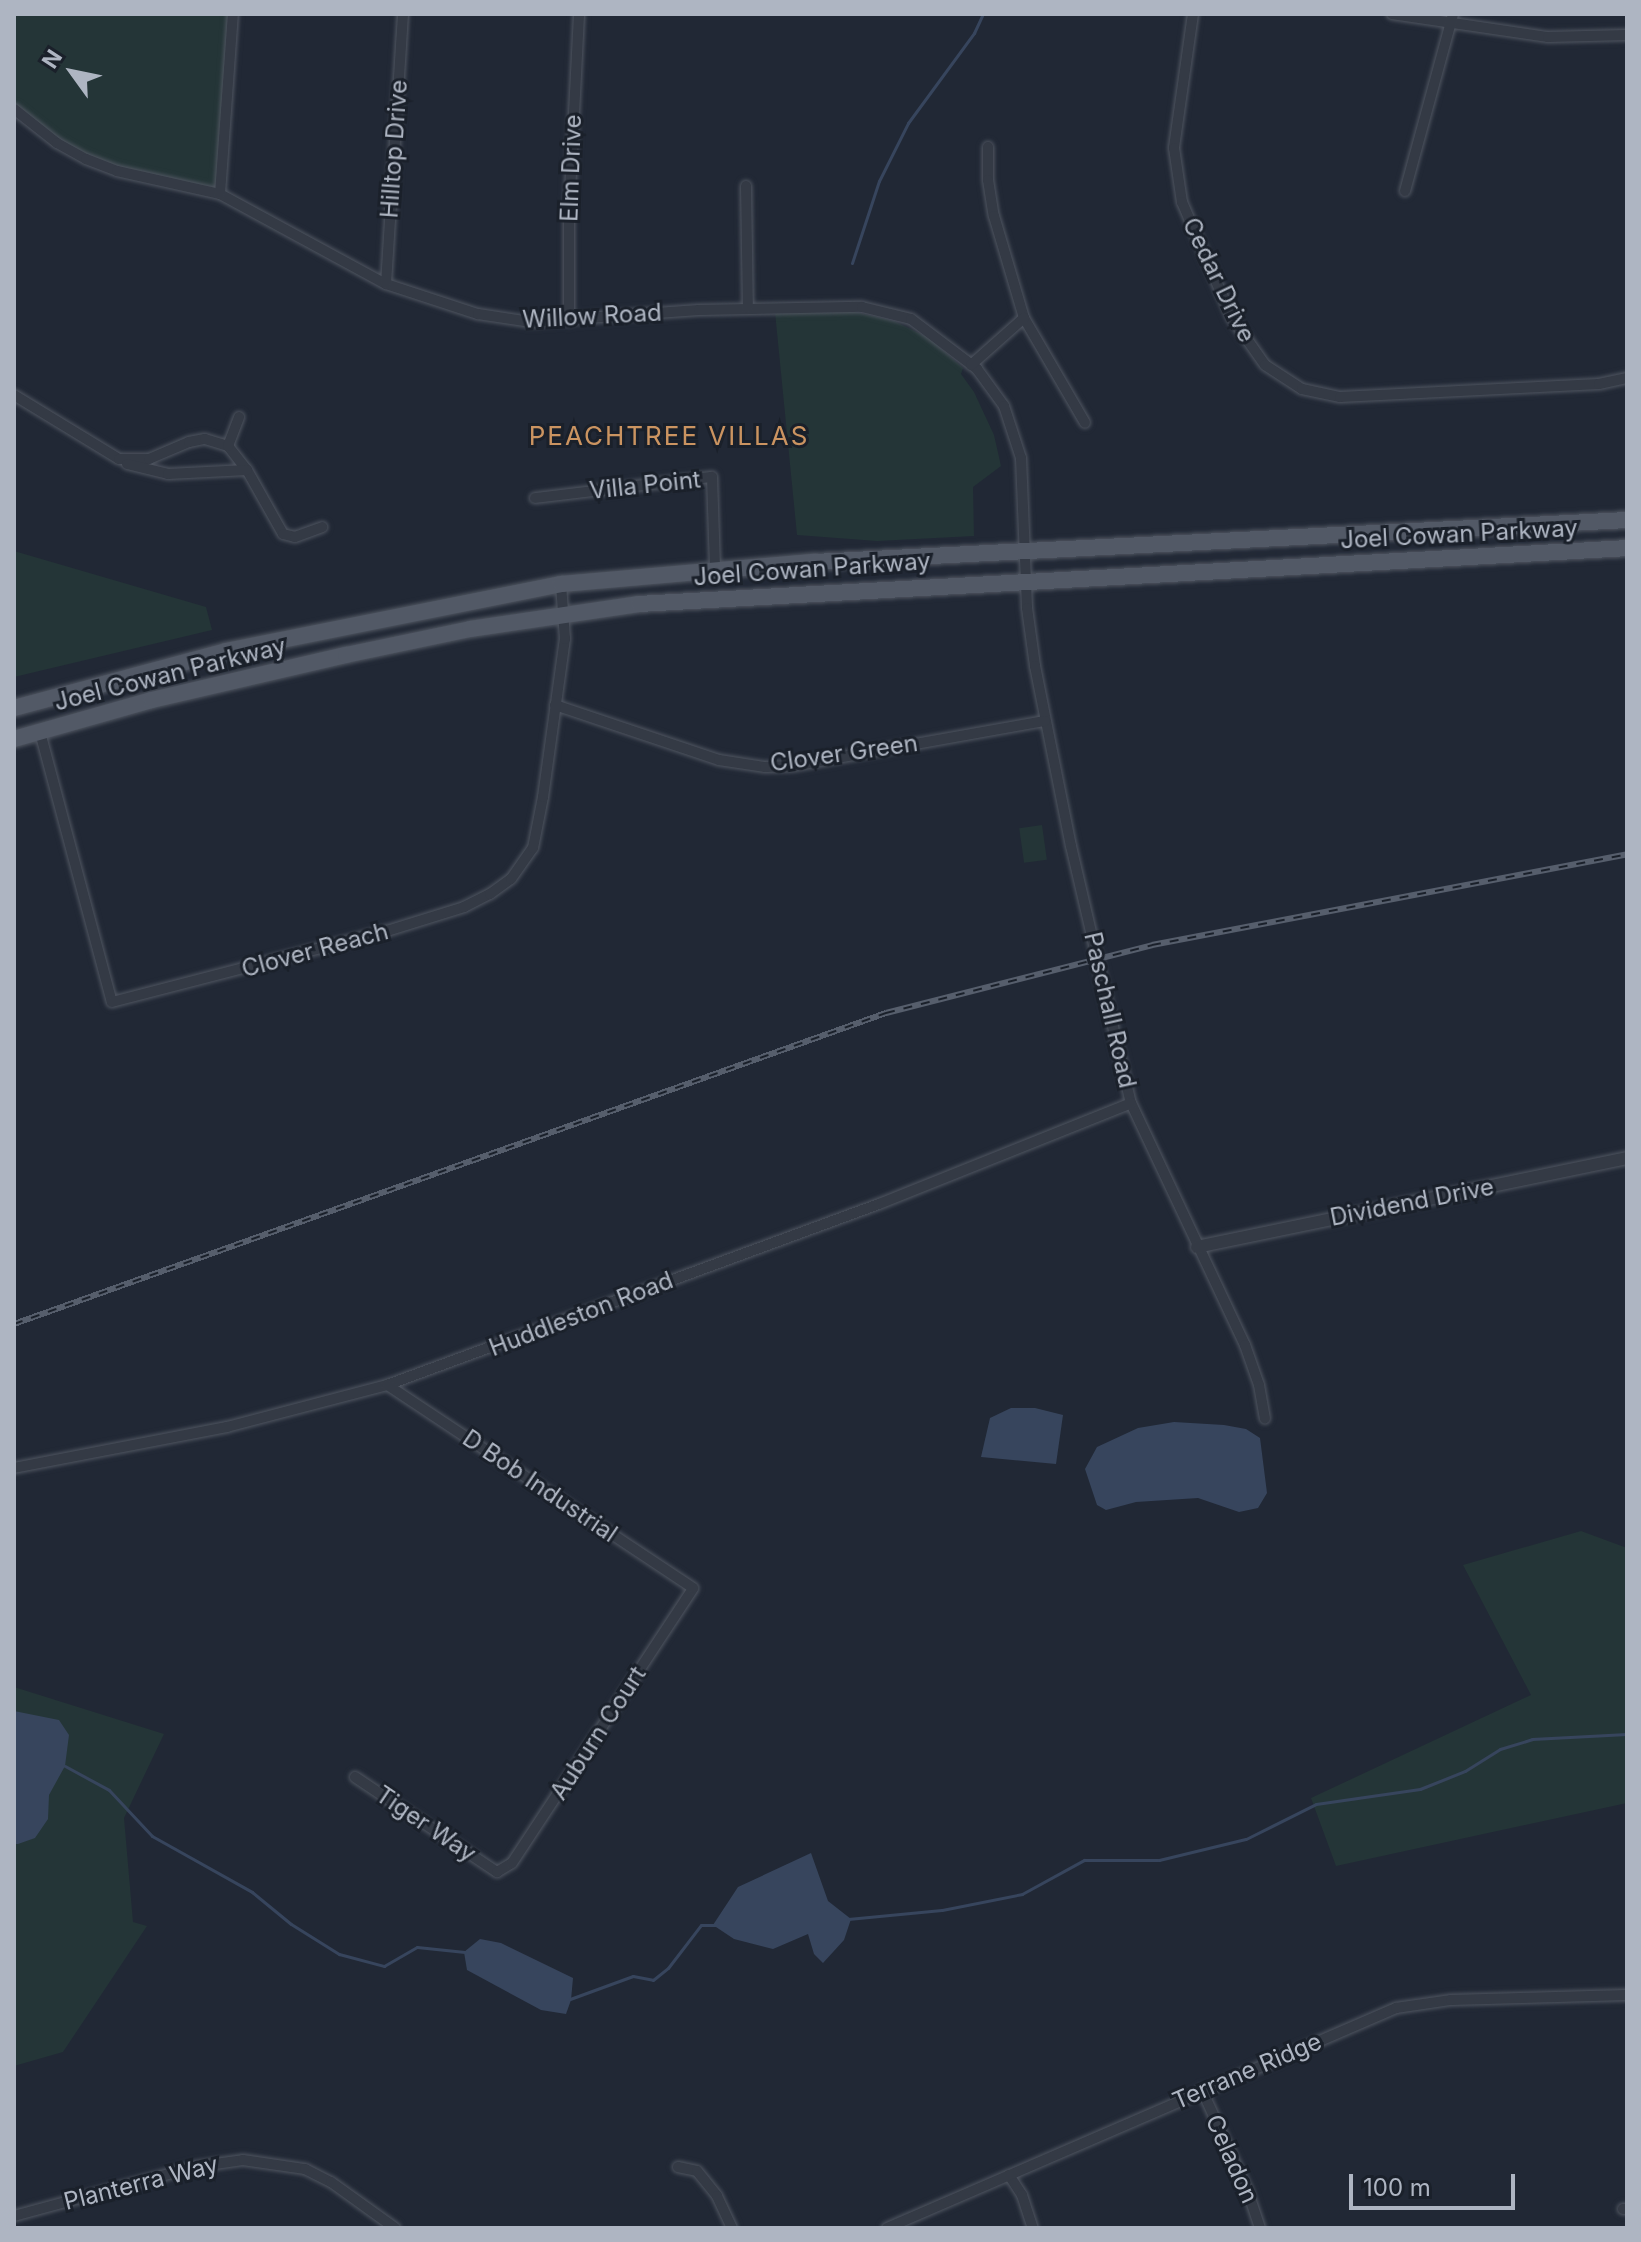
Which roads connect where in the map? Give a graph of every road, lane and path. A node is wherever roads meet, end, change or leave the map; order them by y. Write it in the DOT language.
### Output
graph roads {
  1 [pos="233,14"];
  2 [pos="403,14"];
  3 [pos="579,14"];
  4 [pos="1193,14"];
  5 [pos="1392,14"];
  6 [pos="1453,19"];
  7 [pos="1627,35"];
  8 [pos="14,109"];
  9 [pos="988,147"];
  10 [pos="746,186"];
  11 [pos="1405,191"];
  12 [pos="220,194"];
  13 [pos="386,284"];
  14 [pos="748,308"];
  15 [pos="1024,318"];
  16 [pos="569,321"];
  17 [pos="971,365"];
  18 [pos="1627,378"];
  19 [pos="14,395"];
  20 [pos="239,417"];
  21 [pos="1085,423"];
  22 [pos="228,446"];
  23 [pos="119,459"];
  24 [pos="247,470"];
  25 [pos="535,498"];
  26 [pos="1627,520"];
  27 [pos="322,527"];
  28 [pos="1627,548"];
  29 [pos="1025,553"];
  30 [pos="715,569"];
  31 [pos="1026,581"];
  32 [pos="561,584"];
  33 [pos="565,614"];
  34 [pos="555,705"];
  35 [pos="14,708"];
  36 [pos="1045,721"];
  37 [pos="40,732"];
  38 [pos="14,739"];
  39 [pos="1131,1103"];
  40 [pos="1627,1158"];
  41 [pos="1197,1247"];
  42 [pos="387,1385"];
  43 [pos="1265,1418"];
  44 [pos="14,1468"];
  45 [pos="693,1588"];
  46 [pos="355,1777"];
  47 [pos="497,1872"];
  48 [pos="1627,1995"];
  49 [pos="1202,2090"];
  50 [pos="678,2167"];
  51 [pos="1009,2175"];
  52 [pos="14,2216"];
  53 [pos="395,2228"];
  54 [pos="732,2228"];
  55 [pos="887,2228"];
  56 [pos="1033,2228"];
  57 [pos="1260,2228"];
  1 -- 12 [label="street"];
  2 -- 13 [label="street, Hilltop Drive"];
  3 -- 16 [label="street, Elm Drive"];
  4 -- 18 [label="street, Cedar Drive"];
  5 -- 6 [label="street"];
  6 -- 7 [label="street"];
  6 -- 11 [label="street"];
  8 -- 12 [label="street, Willow Road"];
  9 -- 15 [label="street"];
  10 -- 14 [label="street"];
  12 -- 13 [label="street, Willow Road"];
  13 -- 16 [label="street, Willow Road"];
  14 -- 16 [label="street, Willow Road"];
  14 -- 17 [label="street, Willow Road"];
  15 -- 17 [label="street"];
  15 -- 21 [label="street"];
  17 -- 29 [label="street, Willow Road"];
  19 -- 23 [label="street"];
  20 -- 22 [label="street"];
  22 -- 23 [label="street"];
  22 -- 24 [label="street"];
  23 -- 24 [label="street"];
  24 -- 27 [label="street"];
  25 -- 30 [label="street, Villa Point"];
  26 -- 29 [label="main road, Joel Cowan Parkway"];
  28 -- 31 [label="main road, Joel Cowan Parkway"];
  29 -- 30 [label="main road, Joel Cowan Parkway"];
  29 -- 31 [label="street, Willow Road"];
  30 -- 32 [label="main road, Joel Cowan Parkway"];
  31 -- 33 [label="main road, Joel Cowan Parkway"];
  31 -- 36 [label="street, Paschall Road"];
  32 -- 33 [label="street, Clover Reach"];
  32 -- 35 [label="main road, Joel Cowan Parkway"];
  33 -- 34 [label="street, Clover Reach"];
  33 -- 37 [label="main road, Joel Cowan Parkway"];
  34 -- 36 [label="street, Clover Green"];
  34 -- 37 [label="street, Clover Reach"];
  36 -- 39 [label="street, Paschall Road"];
  37 -- 38 [label="main road, Joel Cowan Parkway"];
  39 -- 41 [label="street, Paschall Road"];
  39 -- 42 [label="street, Huddleston Road"];
  40 -- 41 [label="street, Dividend Drive"];
  41 -- 43 [label="street, Paschall Road"];
  42 -- 44 [label="street, Huddleston Road"];
  42 -- 45 [label="street, D Bob Industrial"];
  45 -- 47 [label="street, Auburn Court"];
  46 -- 47 [label="street, Tiger Way"];
  48 -- 49 [label="street, Terrane Ridge"];
  49 -- 51 [label="street, Terrane Ridge"];
  49 -- 57 [label="street, Celadon"];
  50 -- 54 [label="street"];
  51 -- 55 [label="street, Terrane Ridge"];
  51 -- 56 [label="street"];
  52 -- 53 [label="street, Planterra Way"];
}
